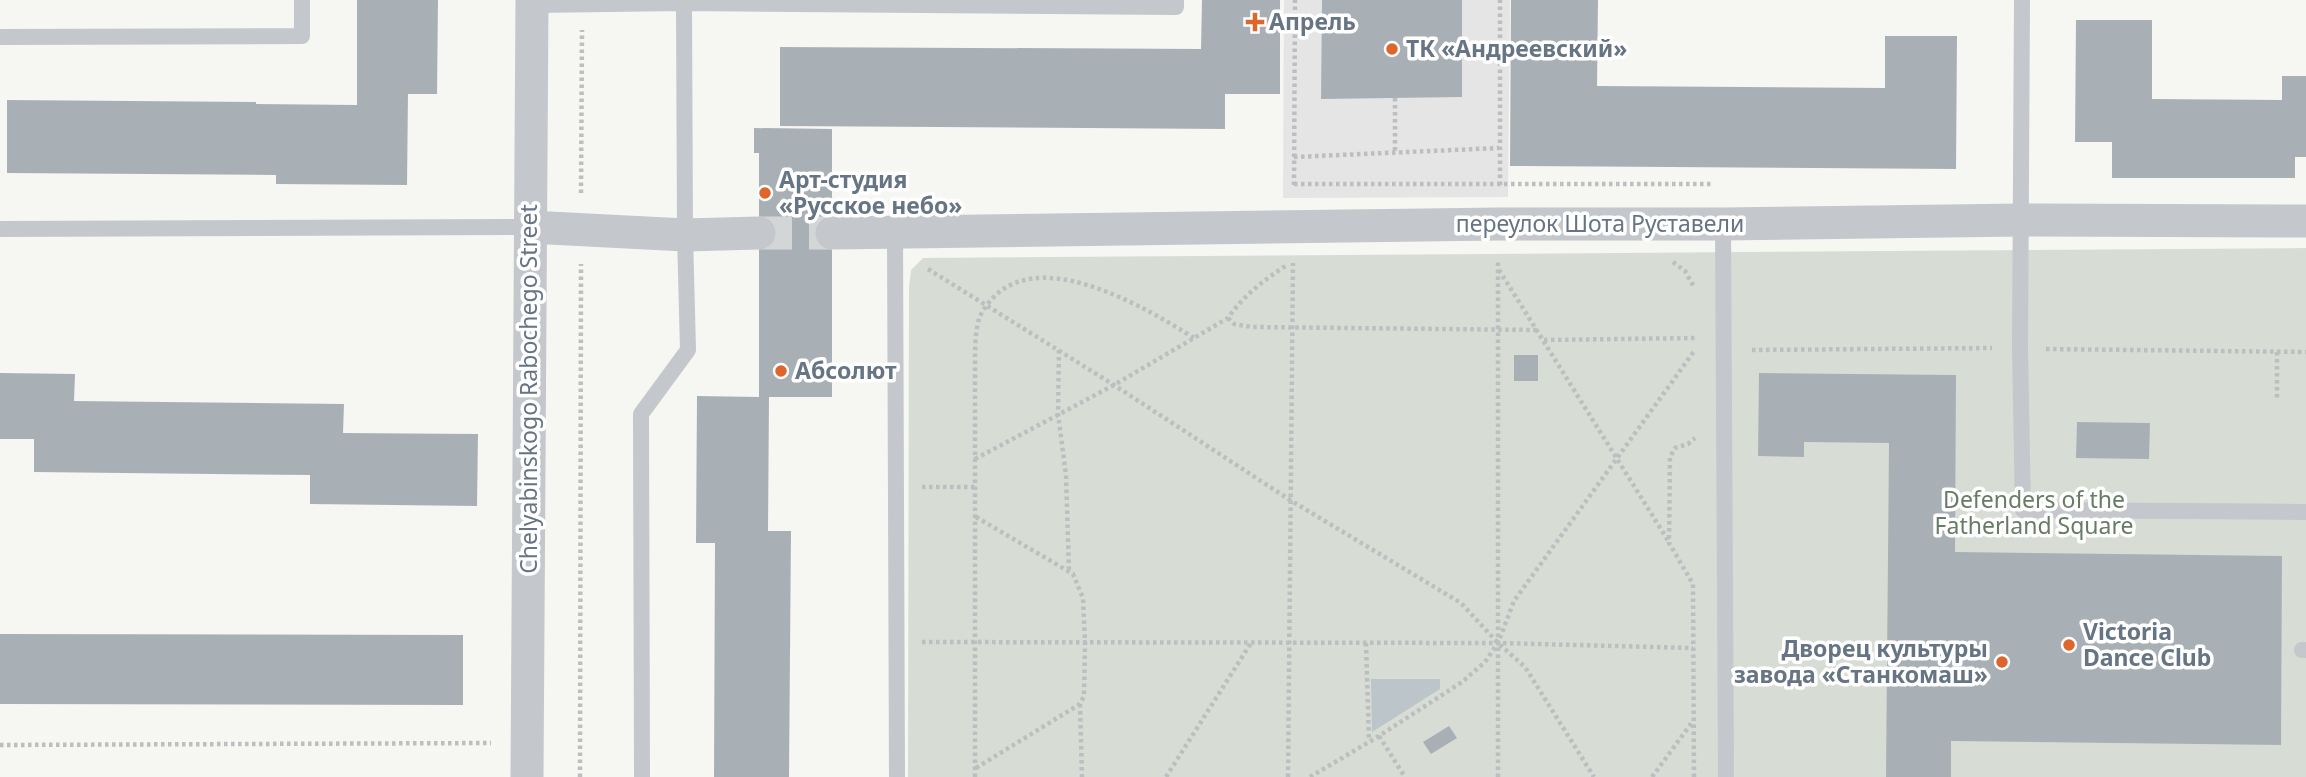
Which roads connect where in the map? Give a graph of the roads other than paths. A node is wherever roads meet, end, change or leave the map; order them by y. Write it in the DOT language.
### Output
graph roads {
  1 [pos="302,0"];
  2 [pos="1176,0"];
  3 [pos="2022,0"];
  4 [pos="583,2"];
  5 [pos="532,3"];
  6 [pos="684,3"];
  7 [pos="0,37"];
  8 [pos="2022,220"];
  9 [pos="2306,221"];
  10 [pos="1723,224"];
  11 [pos="530,227"];
  12 [pos="0,229"];
  13 [pos="894,230"];
  14 [pos="759,233"];
  15 [pos="832,233"];
  16 [pos="685,235"];
  17 [pos="2306,512"];
  18 [pos="527,777"];
  19 [pos="642,777"];
  20 [pos="897,777"];
  21 [pos="1726,777"];
  1 -- 7 [label="lane"];
  2 -- 6 [label="lane"];
  3 -- 8 [label="lane"];
  4 -- 5 [label="lane"];
  4 -- 6 [label="lane"];
  5 -- 11 [label="street, Chelyabinskogo Rabochego Street"];
  6 -- 16 [label="lane"];
  8 -- 9 [label="street, переулок Шота Руставели"];
  8 -- 10 [label="street, переулок Шота Руставели"];
  8 -- 17 [label="lane"];
  10 -- 13 [label="street, переулок Шота Руставели"];
  10 -- 21 [label="lane"];
  11 -- 12 [label="lane"];
  11 -- 16 [label="street"];
  11 -- 18 [label="street, Chelyabinskogo Rabochego Street"];
  13 -- 15 [label="street, переулок Шота Руставели"];
  13 -- 20 [label="lane"];
  14 -- 16 [label="street"];
  16 -- 19 [label="lane"];
}
